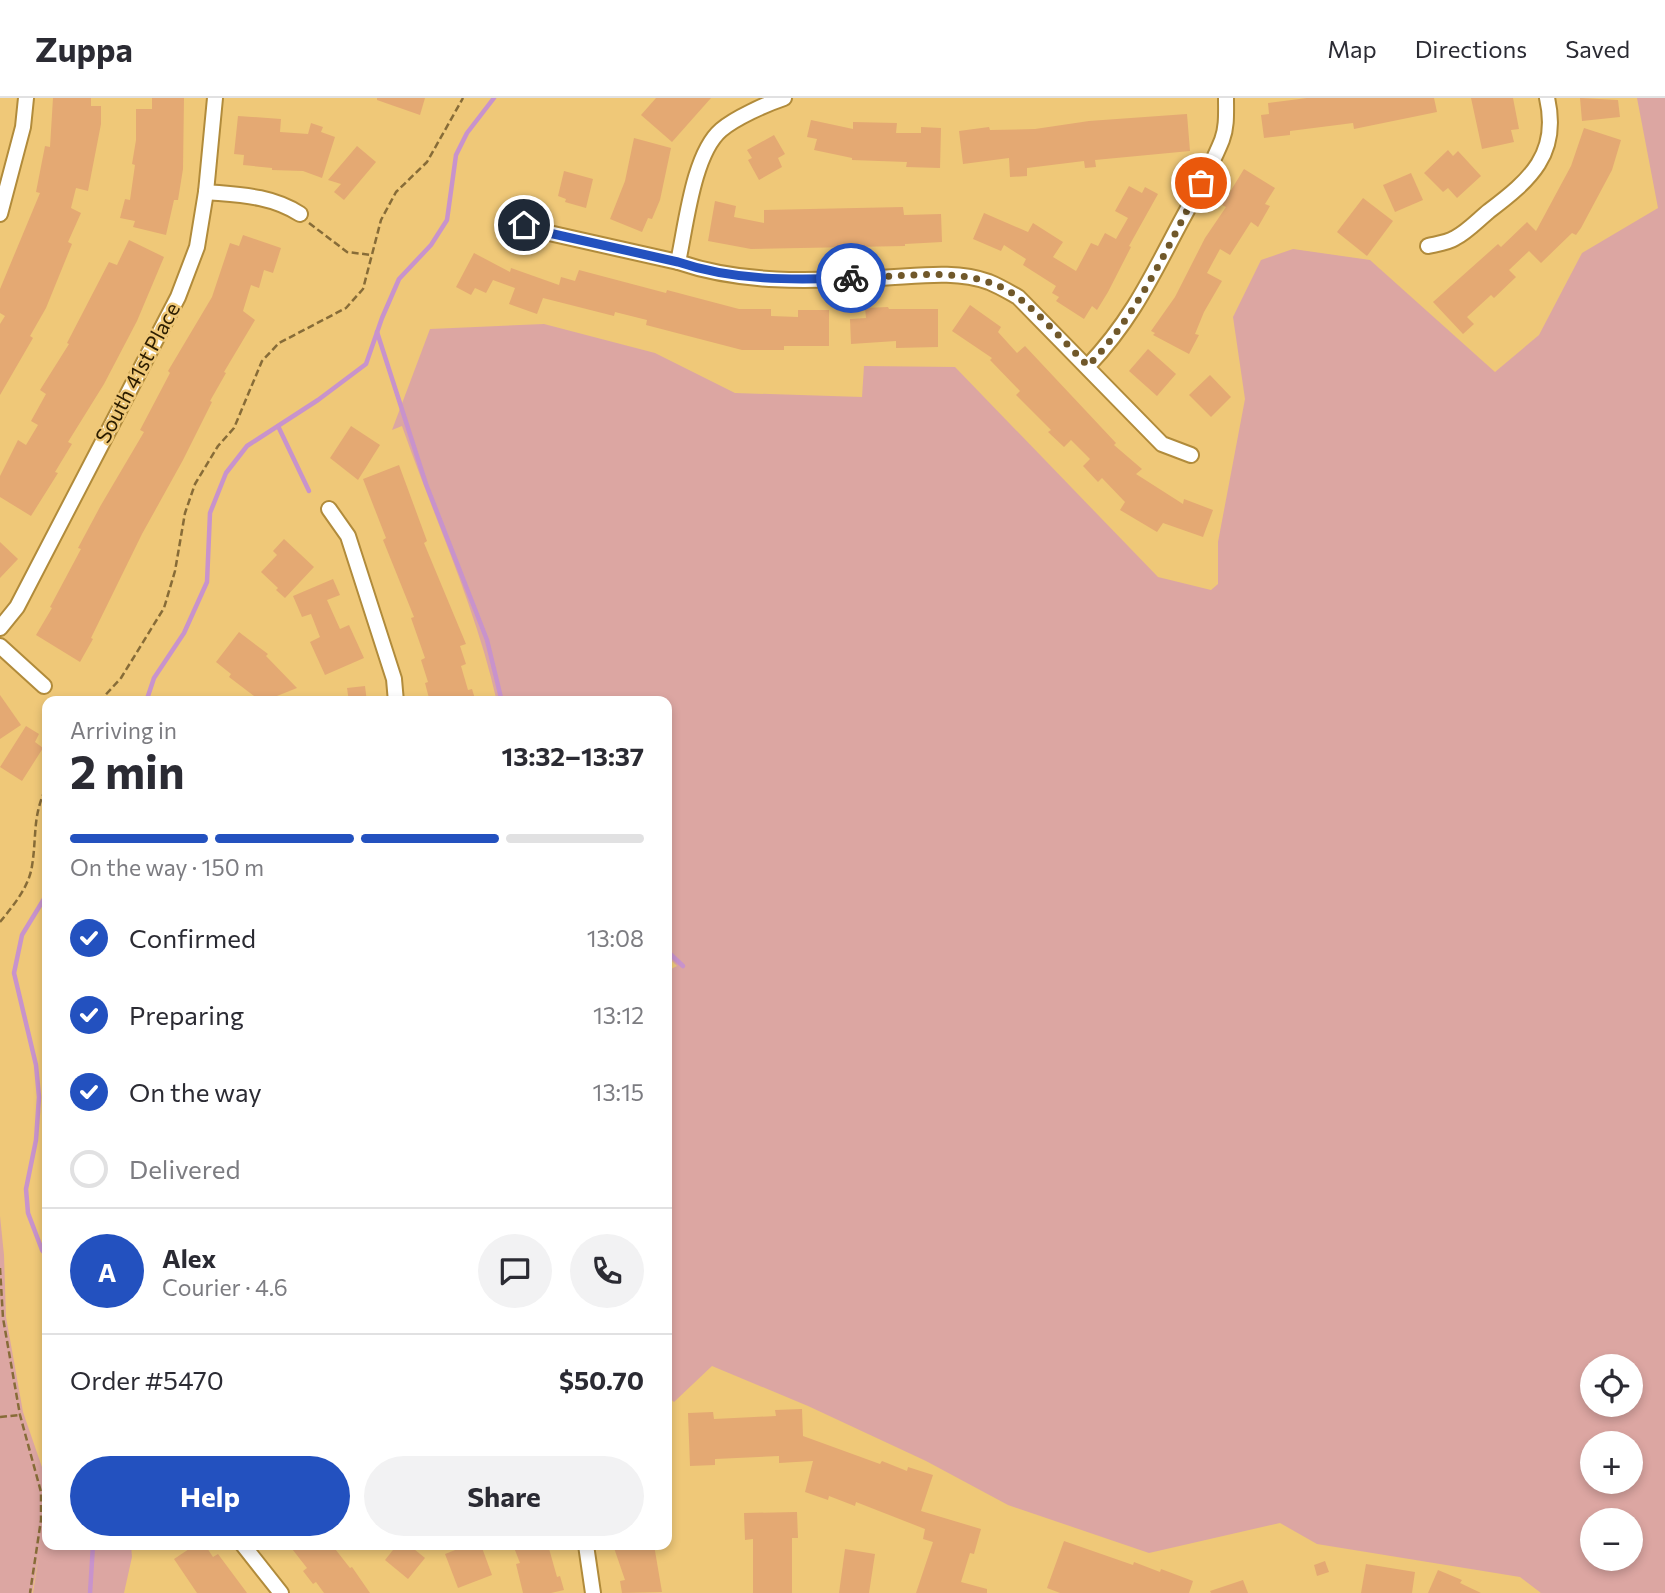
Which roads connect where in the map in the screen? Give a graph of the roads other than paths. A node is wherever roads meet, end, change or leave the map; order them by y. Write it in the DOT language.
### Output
graph roads {
  1 [pos="26,98"];
  2 [pos="215,98"];
  3 [pos="784,98"];
  4 [pos="1226,98"];
  5 [pos="1547,98"];
  6 [pos="206,192"];
  7 [pos="0,214"];
  8 [pos="300,214"];
  9 [pos="524,225"];
  10 [pos="1428,246"];
  11 [pos="678,262"];
  12 [pos="1088,366"];
  13 [pos="1191,455"];
  14 [pos="329,509"];
  15 [pos="0,628"];
  16 [pos="0,646"];
  17 [pos="44,686"];
  18 [pos="395,696"];
  19 [pos="247,1550"];
  20 [pos="587,1550"];
  21 [pos="281,1593"];
  22 [pos="593,1593"];
  1 -- 7 [label="street"];
  2 -- 6 [label="street, South 41st Place"];
  3 -- 11 [label="street"];
  4 -- 12 [label="street"];
  5 -- 10 [label="street"];
  6 -- 8 [label="street"];
  6 -- 15 [label="street, South 41st Place"];
  9 -- 11 [label="street"];
  11 -- 12 [label="street"];
  12 -- 13 [label="street"];
  14 -- 18 [label="street"];
  16 -- 17 [label="street"];
  19 -- 21 [label="street"];
  20 -- 22 [label="street"];
}
